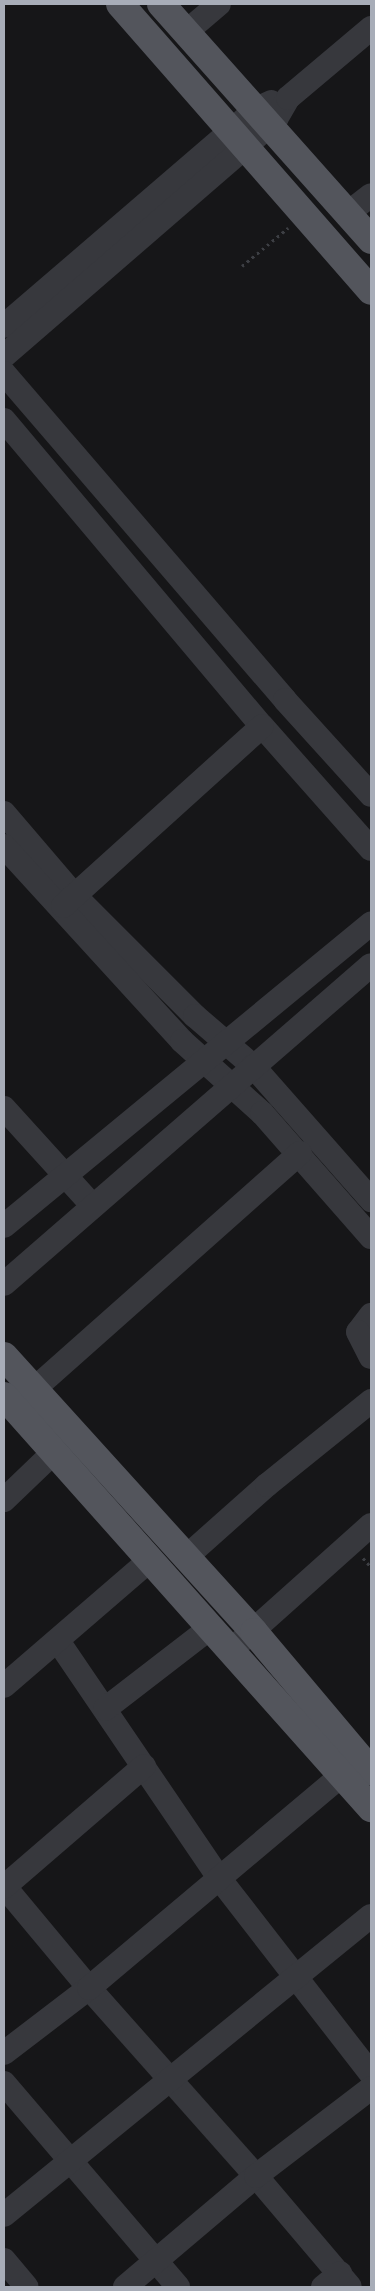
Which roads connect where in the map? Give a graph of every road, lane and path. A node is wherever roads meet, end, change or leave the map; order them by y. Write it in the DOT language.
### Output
graph roads {
  1 [pos="120,4"];
  2 [pos="161,4"];
  3 [pos="219,4"];
  4 [pos="371,28"];
  5 [pos="186,32"];
  6 [pos="263,117"];
  7 [pos="236,140"];
  8 [pos="371,195"];
  9 [pos="348,213"];
  10 [pos="304,215"];
  11 [pos="371,240"];
  12 [pos="242,266"];
  13 [pos="371,292"];
  14 [pos="4,326"];
  15 [pos="4,356"];
  16 [pos="4,373"];
  17 [pos="4,420"];
  18 [pos="262,726"];
  19 [pos="371,794"];
  20 [pos="4,813"];
  21 [pos="4,846"];
  22 [pos="371,849"];
  23 [pos="67,902"];
  24 [pos="371,923"];
  25 [pos="371,965"];
  26 [pos="227,1044"];
  27 [pos="206,1062"];
  28 [pos="253,1066"];
  29 [pos="232,1085"];
  30 [pos="4,1108"];
  31 [pos="300,1153"];
  32 [pos="64,1174"];
  33 [pos="371,1200"];
  34 [pos="93,1206"];
  35 [pos="4,1226"];
  36 [pos="371,1237"];
  37 [pos="4,1284"];
  38 [pos="371,1315"];
  39 [pos="4,1356"];
  40 [pos="371,1357"];
  41 [pos="33,1390"];
  42 [pos="4,1396"];
  43 [pos="371,1401"];
  44 [pos="54,1452"];
  45 [pos="4,1500"];
  46 [pos="371,1525"];
  47 [pos="185,1558"];
  48 [pos="150,1560"];
  49 [pos="210,1628"];
  50 [pos="254,1632"];
  51 [pos="58,1641"];
  52 [pos="230,1651"];
  53 [pos="7,1678"];
  54 [pos="105,1709"];
  55 [pos="144,1766"];
  56 [pos="371,1771"];
  57 [pos="342,1775"];
  58 [pos="371,1808"];
  59 [pos="219,1878"];
  60 [pos="4,1886"];
  61 [pos="371,1916"];
  62 [pos="296,1980"];
  63 [pos="89,1988"];
  64 [pos="4,2053"];
  65 [pos="371,2074"];
  66 [pos="171,2079"];
  67 [pos="4,2083"];
  68 [pos="371,2088"];
  69 [pos="68,2160"];
  70 [pos="256,2176"];
  71 [pos="4,2215"];
  72 [pos="4,2260"];
  73 [pos="156,2262"];
  74 [pos="338,2283"];
  75 [pos="27,2287"];
  76 [pos="124,2287"];
  77 [pos="178,2287"];
  1 -- 7 [label="main road"];
  2 -- 5 [label="main road"];
  3 -- 5 [label="street"];
  4 -- 6 [label="street"];
  5 -- 6 [label="main road"];
  6 -- 7 [label="street"];
  6 -- 9 [label="main road"];
  7 -- 10 [label="main road"];
  7 -- 14 [label="street"];
  7 -- 15 [label="street"];
  8 -- 9 [label="street"];
  9 -- 11 [label="main road"];
  10 -- 12 [label="path"];
  10 -- 13 [label="main road"];
  16 -- 19 [label="street"];
  17 -- 18 [label="street"];
  18 -- 22 [label="street"];
  18 -- 23 [label="street"];
  20 -- 23 [label="street"];
  21 -- 23 [label="street"];
  23 -- 26 [label="street"];
  23 -- 27 [label="street"];
  24 -- 26 [label="street"];
  25 -- 28 [label="street"];
  26 -- 27 [label="street"];
  26 -- 28 [label="street"];
  27 -- 29 [label="street"];
  27 -- 32 [label="street"];
  28 -- 29 [label="street"];
  28 -- 33 [label="street"];
  29 -- 31 [label="street"];
  29 -- 34 [label="street"];
  30 -- 32 [label="street"];
  31 -- 36 [label="street"];
  31 -- 41 [label="street"];
  32 -- 34 [label="street"];
  32 -- 35 [label="street"];
  34 -- 37 [label="street"];
  38 -- 40 [label="street"];
  39 -- 41 [label="main road"];
  41 -- 47 [label="main road"];
  42 -- 44 [label="main road"];
  43 -- 47 [label="street"];
  44 -- 45 [label="street"];
  44 -- 48 [label="main road"];
  46 -- 50 [label="street"];
  47 -- 50 [label="main road"];
  48 -- 49 [label="main road"];
  48 -- 51 [label="street"];
  49 -- 52 [label="main road"];
  49 -- 54 [label="street"];
  50 -- 52 [label="street"];
  50 -- 56 [label="main road"];
  51 -- 53 [label="street"];
  51 -- 54 [label="street"];
  52 -- 57 [label="main road"];
  54 -- 55 [label="street"];
  55 -- 59 [label="street"];
  55 -- 60 [label="street"];
  57 -- 58 [label="main road"];
  57 -- 59 [label="street"];
  59 -- 62 [label="street"];
  59 -- 63 [label="street"];
  60 -- 63 [label="street"];
  61 -- 62 [label="street"];
  62 -- 65 [label="street"];
  62 -- 66 [label="street"];
  63 -- 64 [label="street"];
  63 -- 66 [label="street"];
  66 -- 69 [label="street"];
  66 -- 70 [label="street"];
  67 -- 69 [label="street"];
  68 -- 70 [label="street"];
  69 -- 71 [label="street"];
  69 -- 73 [label="street"];
  70 -- 73 [label="street"];
  70 -- 74 [label="street"];
  72 -- 75 [label="street"];
  73 -- 76 [label="street"];
  73 -- 77 [label="street"];
}
